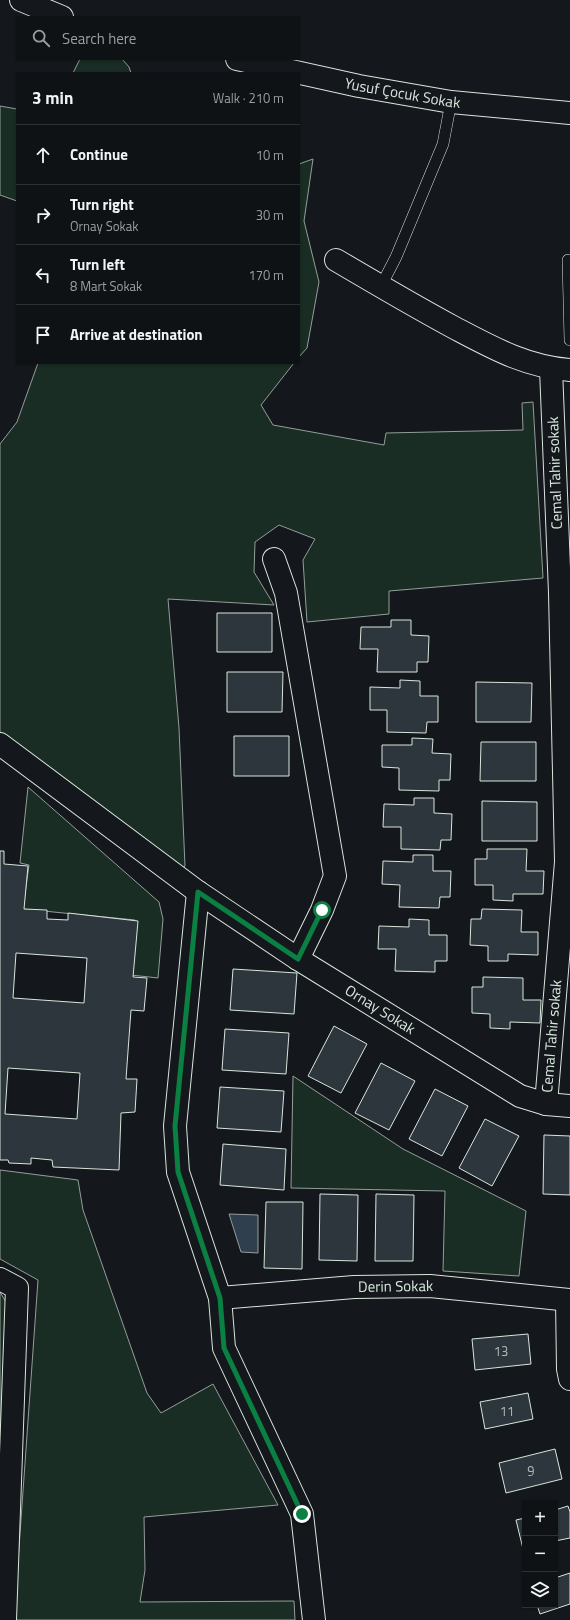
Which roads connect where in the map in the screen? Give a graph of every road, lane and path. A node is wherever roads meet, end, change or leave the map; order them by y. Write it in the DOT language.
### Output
graph roads {
  1 [pos="21,0"];
  2 [pos="60,16"];
  3 [pos="242,60"];
  4 [pos="296,72"];
  5 [pos="300,73"];
  6 [pos="451,102"];
  7 [pos="570,113"];
  8 [pos="336,260"];
  9 [pos="568,260"];
  10 [pos="381,286"];
  11 [pos="570,340"];
  12 [pos="560,370"];
  13 [pos="274,559"];
  14 [pos="565,592"];
  15 [pos="0,744"];
  16 [pos="198,892"];
  17 [pos="298,959"];
  18 [pos="546,1104"];
  19 [pos="570,1106"];
  20 [pos="0,1279"];
  21 [pos="220,1298"];
  22 [pos="568,1300"];
  23 [pos="570,1379"];
  24 [pos="3,1593"];
  25 [pos="5,1620"];
  26 [pos="314,1620"];
  1 -- 2 [label="street"];
  3 -- 4 [label="street, Yusuf Çocuk Sokak"];
  5 -- 6 [label="street, Yusuf Çocuk Sokak"];
  6 -- 7 [label="street, Yusuf Çocuk Sokak"];
  6 -- 10 [label="lane"];
  8 -- 10 [label="street"];
  9 -- 11 [label="lane"];
  10 -- 12 [label="street"];
  12 -- 14 [label="street, Cemal Tahir sokak"];
  13 -- 17 [label="street"];
  14 -- 18 [label="street, Cemal Tahir sokak"];
  15 -- 16 [label="street, Ornay Sokak"];
  16 -- 17 [label="street, Ornay Sokak"];
  16 -- 21 [label="street"];
  17 -- 18 [label="street, Ornay Sokak"];
  18 -- 19 [label="street, Ornay Sokak"];
  20 -- 24 [label="street"];
  21 -- 22 [label="street, Derin Sokak"];
  21 -- 26 [label="street"];
  22 -- 23 [label="street"];
  24 -- 25 [label="street"];
}
